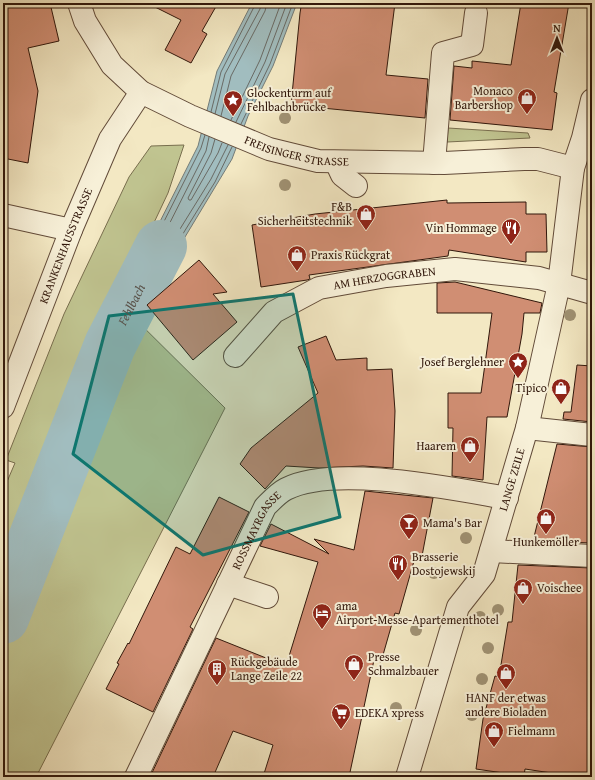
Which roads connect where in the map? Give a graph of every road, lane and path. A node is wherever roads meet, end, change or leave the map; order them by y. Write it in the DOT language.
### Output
graph roads {
  1 [pos="79,3"];
  2 [pos="476,13"];
  3 [pos="141,92"];
  4 [pos="592,100"];
  5 [pos="588,139"];
  6 [pos="434,163"];
  7 [pos="324,166"];
  8 [pos="572,168"];
  9 [pos="356,186"];
  10 [pos="3,215"];
  11 [pos="71,230"];
  12 [pos="559,284"];
  13 [pos="592,293"];
  14 [pos="235,356"];
  15 [pos="3,407"];
  16 [pos="527,428"];
  17 [pos="592,435"];
  18 [pos="507,498"];
  19 [pos="491,551"];
  20 [pos="592,556"];
  21 [pos="228,584"];
  22 [pos="267,597"];
  23 [pos="136,777"];
  24 [pos="407,777"];
  1 -- 3 [label="street, FREISINGER STRASSE"];
  2 -- 6 [label="street"];
  3 -- 7 [label="street, FREISINGER STRASSE"];
  3 -- 11 [label="street, KRANKENHAUSSTRASSE"];
  4 -- 5 [label="street, LANGE ZEILE"];
  5 -- 8 [label="street, LANGE ZEILE"];
  6 -- 7 [label="street, FREISINGER STRASSE"];
  6 -- 8 [label="street, FREISINGER STRASSE"];
  7 -- 9 [label="street"];
  8 -- 12 [label="street, LANGE ZEILE"];
  10 -- 11 [label="street"];
  11 -- 15 [label="street, KRANKENHAUSSTRASSE"];
  12 -- 13 [label="street, AM HERZOGGRABEN"];
  12 -- 14 [label="street, AM HERZOGGRABEN"];
  12 -- 16 [label="street, LANGE ZEILE"];
  16 -- 17 [label="street"];
  16 -- 18 [label="street, LANGE ZEILE"];
  18 -- 19 [label="street, LANGE ZEILE"];
  18 -- 21 [label="street, ROSSMAYRGASSE"];
  19 -- 20 [label="street"];
  19 -- 24 [label="street, LANGE ZEILE"];
  21 -- 22 [label="street"];
  21 -- 23 [label="street, ROSSMAYRGASSE"];
}
